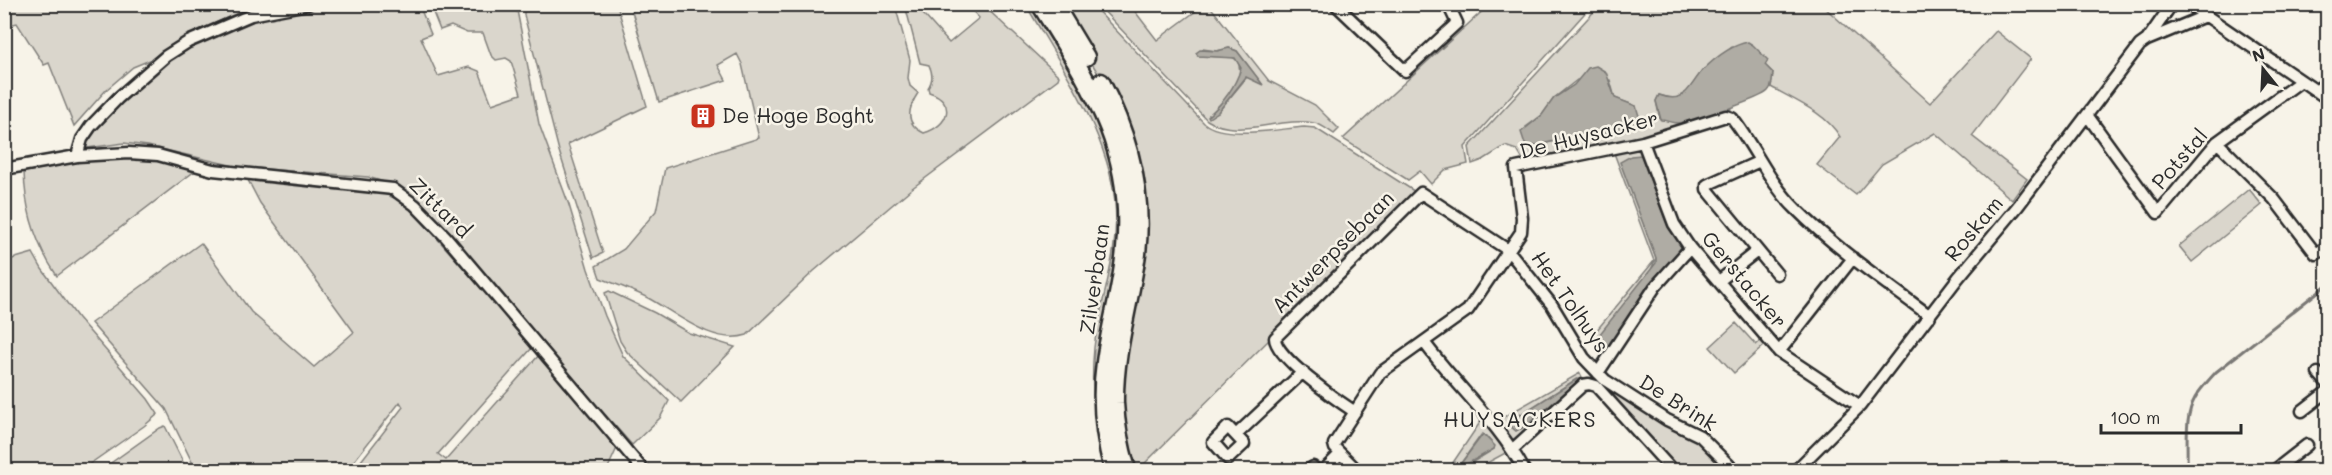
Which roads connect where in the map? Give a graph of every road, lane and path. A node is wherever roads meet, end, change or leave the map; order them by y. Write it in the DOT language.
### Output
graph roads {
  1 [pos="308,4"];
  2 [pos="1040,4"];
  3 [pos="1054,4"];
  4 [pos="1335,4"];
  5 [pos="1448,4"];
  6 [pos="2172,4"];
  7 [pos="2189,4"];
  8 [pos="2205,16"];
  9 [pos="2147,40"];
  10 [pos="2301,81"];
  11 [pos="2328,81"];
  12 [pos="2316,91"];
  13 [pos="2328,99"];
  14 [pos="2087,115"];
  15 [pos="1643,142"];
  16 [pos="2217,142"];
  17 [pos="77,156"];
  18 [pos="1760,161"];
  19 [pos="4,169"];
  20 [pos="1421,193"];
  21 [pos="2328,246"];
  22 [pos="1690,248"];
  23 [pos="1508,250"];
  24 [pos="1757,251"];
  25 [pos="1853,258"];
  26 [pos="1777,274"];
  27 [pos="1719,281"];
  28 [pos="1930,316"];
  29 [pos="1424,342"];
  30 [pos="1779,352"];
  31 [pos="1303,372"];
  32 [pos="1598,373"];
  33 [pos="2318,373"];
  34 [pos="2328,384"];
  35 [pos="2328,391"];
  36 [pos="1860,406"];
  37 [pos="1355,411"];
  38 [pos="2302,411"];
  39 [pos="1236,435"];
  40 [pos="2307,445"];
  41 [pos="1513,448"];
  42 [pos="1340,454"];
  43 [pos="643,471"];
  44 [pos="1113,471"];
  45 [pos="1127,471"];
  46 [pos="1309,471"];
  47 [pos="1316,471"];
  48 [pos="1324,471"];
  49 [pos="1357,471"];
  50 [pos="1524,471"];
  51 [pos="1672,471"];
  52 [pos="1734,471"];
  53 [pos="1796,471"];
  54 [pos="2275,471"];
  1 -- 17 [label="street"];
  2 -- 44 [label="main road, Zilverbaan"];
  3 -- 45 [label="main road, Zilverbaan"];
  4 -- 5 [label="street"];
  6 -- 9 [label="street, Roskam"];
  7 -- 8 [label="street"];
  8 -- 9 [label="street"];
  8 -- 10 [label="street"];
  9 -- 14 [label="street, Roskam"];
  10 -- 12 [label="street"];
  10 -- 16 [label="street, Potstal"];
  11 -- 12 [label="street"];
  12 -- 13 [label="street"];
  14 -- 16 [label="street, Potstal"];
  14 -- 28 [label="street, Roskam"];
  15 -- 18 [label="street, De Huysacker"];
  15 -- 22 [label="street, Gerstacker"];
  15 -- 23 [label="street, De Huysacker"];
  16 -- 21 [label="street"];
  17 -- 19 [label="street, Zittard"];
  17 -- 43 [label="street, Zittard"];
  18 -- 24 [label="street"];
  18 -- 25 [label="street, De Huysacker"];
  20 -- 23 [label="street, Het Tolhuys"];
  20 -- 31 [label="street, Antwerpsebaan"];
  22 -- 27 [label="street, Gerstacker"];
  22 -- 32 [label="street"];
  23 -- 29 [label="street, De Huysacker"];
  23 -- 32 [label="street, Het Tolhuys"];
  24 -- 26 [label="street"];
  24 -- 27 [label="street"];
  25 -- 28 [label="street, De Huysacker"];
  25 -- 30 [label="street"];
  27 -- 30 [label="street, Gerstacker"];
  28 -- 36 [label="street, Roskam"];
  29 -- 37 [label="street, De Huysacker"];
  29 -- 41 [label="street"];
  30 -- 36 [label="street, Gerstacker"];
  31 -- 37 [label="street, Antwerpsebaan"];
  31 -- 39 [label="street"];
  32 -- 52 [label="street, De Brink"];
  33 -- 34 [label="street"];
  35 -- 38 [label="street"];
  36 -- 53 [label="street, Roskam"];
  37 -- 42 [label="street, De Huysacker"];
  40 -- 54 [label="street"];
  41 -- 50 [label="street"];
  41 -- 51 [label="street, De Brink"];
  42 -- 48 [label="street"];
  42 -- 49 [label="street"];
  46 -- 47 [label="street"];
}
